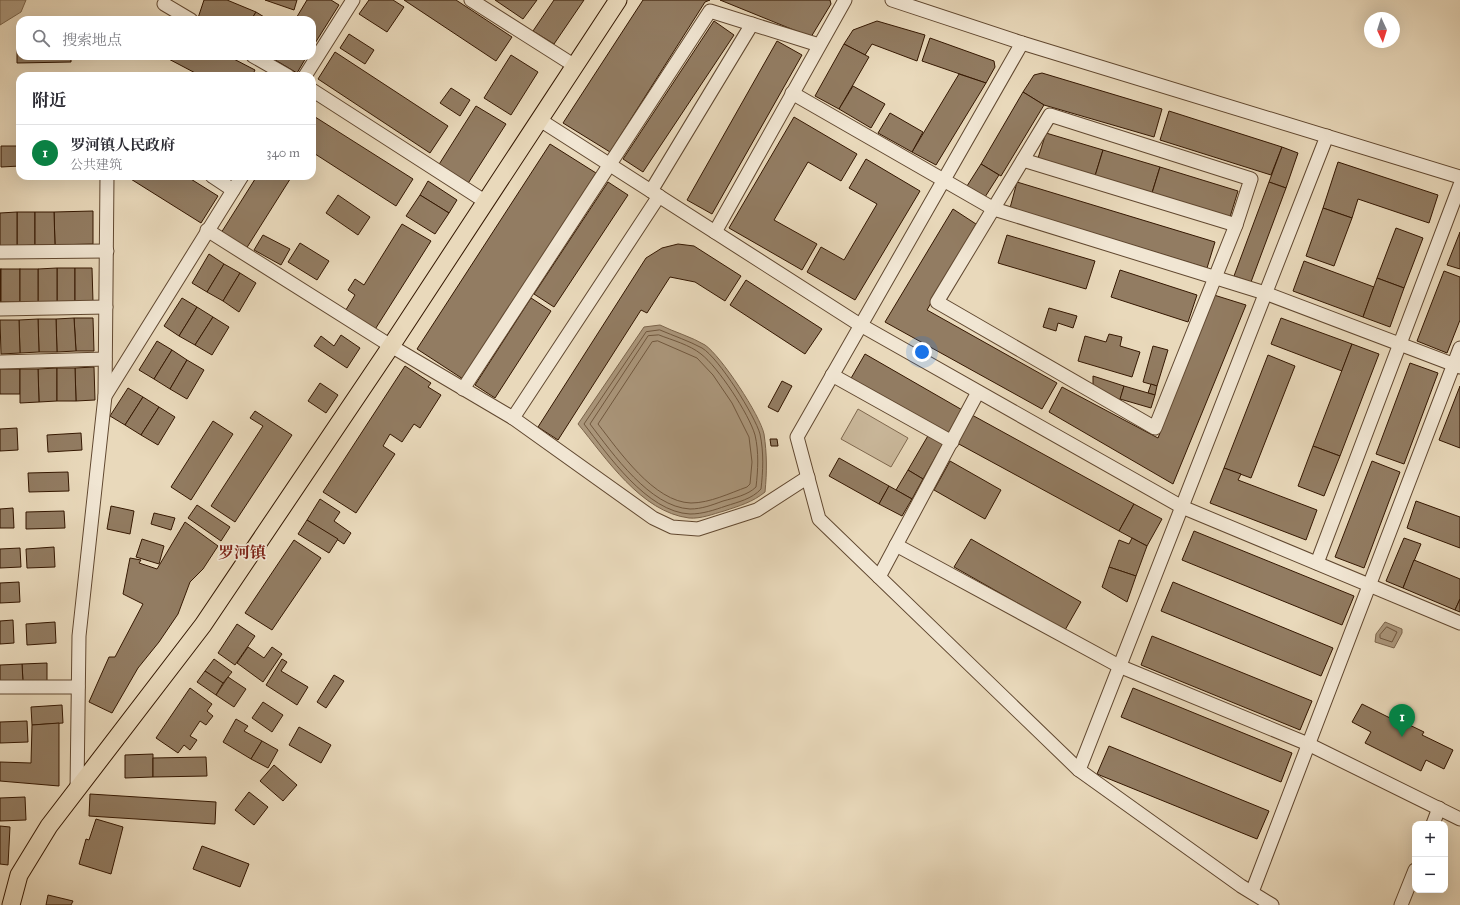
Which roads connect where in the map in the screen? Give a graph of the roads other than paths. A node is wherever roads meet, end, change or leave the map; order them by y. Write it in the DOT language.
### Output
graph roads {
  1 [pos="353,0"];
  2 [pos="471,0"];
  3 [pos="618,0"];
  4 [pos="845,0"];
  5 [pos="892,0"];
  6 [pos="164,4"];
  7 [pos="184,16"];
  8 [pos="752,24"];
  9 [pos="1022,43"];
  10 [pos="819,45"];
  11 [pos="316,59"];
  12 [pos="261,60"];
  13 [pos="315,60"];
  14 [pos="575,66"];
  15 [pos="281,72"];
  16 [pos="308,72"];
  17 [pos="316,93"];
  18 [pos="792,93"];
  19 [pos="540,120"];
  20 [pos="1327,136"];
  21 [pos="1023,160"];
  22 [pos="610,165"];
  23 [pos="1460,177"];
  24 [pos="107,180"];
  25 [pos="218,180"];
  26 [pos="239,180"];
  27 [pos="944,180"];
  28 [pos="1460,186"];
  29 [pos="233,190"];
  30 [pos="655,194"];
  31 [pos="486,202"];
  32 [pos="994,209"];
  33 [pos="1236,225"];
  34 [pos="207,230"];
  35 [pos="715,232"];
  36 [pos="106,251"];
  37 [pos="0,252"];
  38 [pos="1215,278"];
  39 [pos="1265,293"];
  40 [pos="106,307"];
  41 [pos="0,308"];
  42 [pos="861,326"];
  43 [pos="1400,344"];
  44 [pos="391,346"];
  45 [pos="1460,348"];
  46 [pos="105,359"];
  47 [pos="0,362"];
  48 [pos="1457,365"];
  49 [pos="832,375"];
  50 [pos="463,389"];
  51 [pos="978,392"];
  52 [pos="105,396"];
  53 [pos="513,418"];
  54 [pos="952,442"];
  55 [pos="808,477"];
  56 [pos="1182,507"];
  57 [pos="896,545"];
  58 [pos="1316,563"];
  59 [pos="879,577"];
  60 [pos="1369,585"];
  61 [pos="1460,623"];
  62 [pos="1120,666"];
  63 [pos="0,687"];
  64 [pos="78,687"];
  65 [pos="1308,744"];
  66 [pos="1079,770"];
  67 [pos="77,790"];
  68 [pos="1439,808"];
  69 [pos="1460,818"];
  70 [pos="1434,821"];
  71 [pos="1412,878"];
  72 [pos="1252,892"];
  73 [pos="11,905"];
  74 [pos="1272,905"];
  75 [pos="1401,905"];
  1 -- 11 [label="street"];
  2 -- 14 [label="street"];
  3 -- 14 [label="main road"];
  4 -- 10 [label="street"];
  5 -- 9 [label="street"];
  6 -- 7 [label="street"];
  8 -- 10 [label="street"];
  8 -- 22 [label="street"];
  8 -- 30 [label="street"];
  9 -- 20 [label="street"];
  9 -- 27 [label="street"];
  10 -- 18 [label="street"];
  12 -- 15 [label="street"];
  13 -- 16 [label="street"];
  14 -- 19 [label="main road"];
  17 -- 31 [label="street"];
  18 -- 27 [label="street"];
  18 -- 35 [label="street"];
  19 -- 22 [label="street"];
  19 -- 31 [label="main road"];
  20 -- 23 [label="street"];
  20 -- 39 [label="street"];
  21 -- 32 [label="street"];
  21 -- 33 [label="street"];
  21 -- 33 [label="street"];
  22 -- 30 [label="street"];
  22 -- 50 [label="street"];
  24 -- 36 [label="street"];
  25 -- 29 [label="street"];
  26 -- 29 [label="street"];
  27 -- 32 [label="street"];
  27 -- 42 [label="street"];
  28 -- 43 [label="street"];
  29 -- 34 [label="street"];
  30 -- 35 [label="street"];
  30 -- 53 [label="street"];
  31 -- 44 [label="main road"];
  32 -- 38 [label="street"];
  32 -- 38 [label="street"];
  33 -- 38 [label="street"];
  34 -- 44 [label="street"];
  34 -- 52 [label="street"];
  35 -- 42 [label="street"];
  36 -- 37 [label="street"];
  36 -- 40 [label="street"];
  38 -- 39 [label="street"];
  39 -- 43 [label="street"];
  39 -- 56 [label="street"];
  40 -- 41 [label="street"];
  40 -- 46 [label="street"];
  42 -- 49 [label="street"];
  42 -- 51 [label="street"];
  43 -- 48 [label="street"];
  43 -- 58 [label="street"];
  44 -- 50 [label="street"];
  44 -- 67 [label="main road"];
  45 -- 48 [label="street"];
  46 -- 47 [label="street"];
  46 -- 52 [label="street"];
  48 -- 60 [label="street"];
  49 -- 54 [label="street"];
  49 -- 55 [label="street"];
  50 -- 53 [label="street"];
  51 -- 54 [label="street"];
  51 -- 56 [label="street"];
  52 -- 64 [label="street"];
  53 -- 55 [label="street"];
  54 -- 57 [label="street"];
  55 -- 59 [label="street"];
  56 -- 58 [label="street"];
  56 -- 62 [label="street"];
  57 -- 59 [label="street"];
  57 -- 62 [label="street"];
  58 -- 60 [label="street"];
  59 -- 66 [label="street"];
  60 -- 61 [label="street"];
  60 -- 65 [label="street"];
  62 -- 65 [label="street"];
  62 -- 66 [label="street"];
  63 -- 64 [label="street"];
  64 -- 67 [label="street"];
  65 -- 68 [label="street"];
  65 -- 72 [label="street"];
  66 -- 72 [label="street"];
  67 -- 73 [label="main road"];
  68 -- 69 [label="street"];
  68 -- 70 [label="street"];
  71 -- 75 [label="street"];
  72 -- 74 [label="street"];
}
